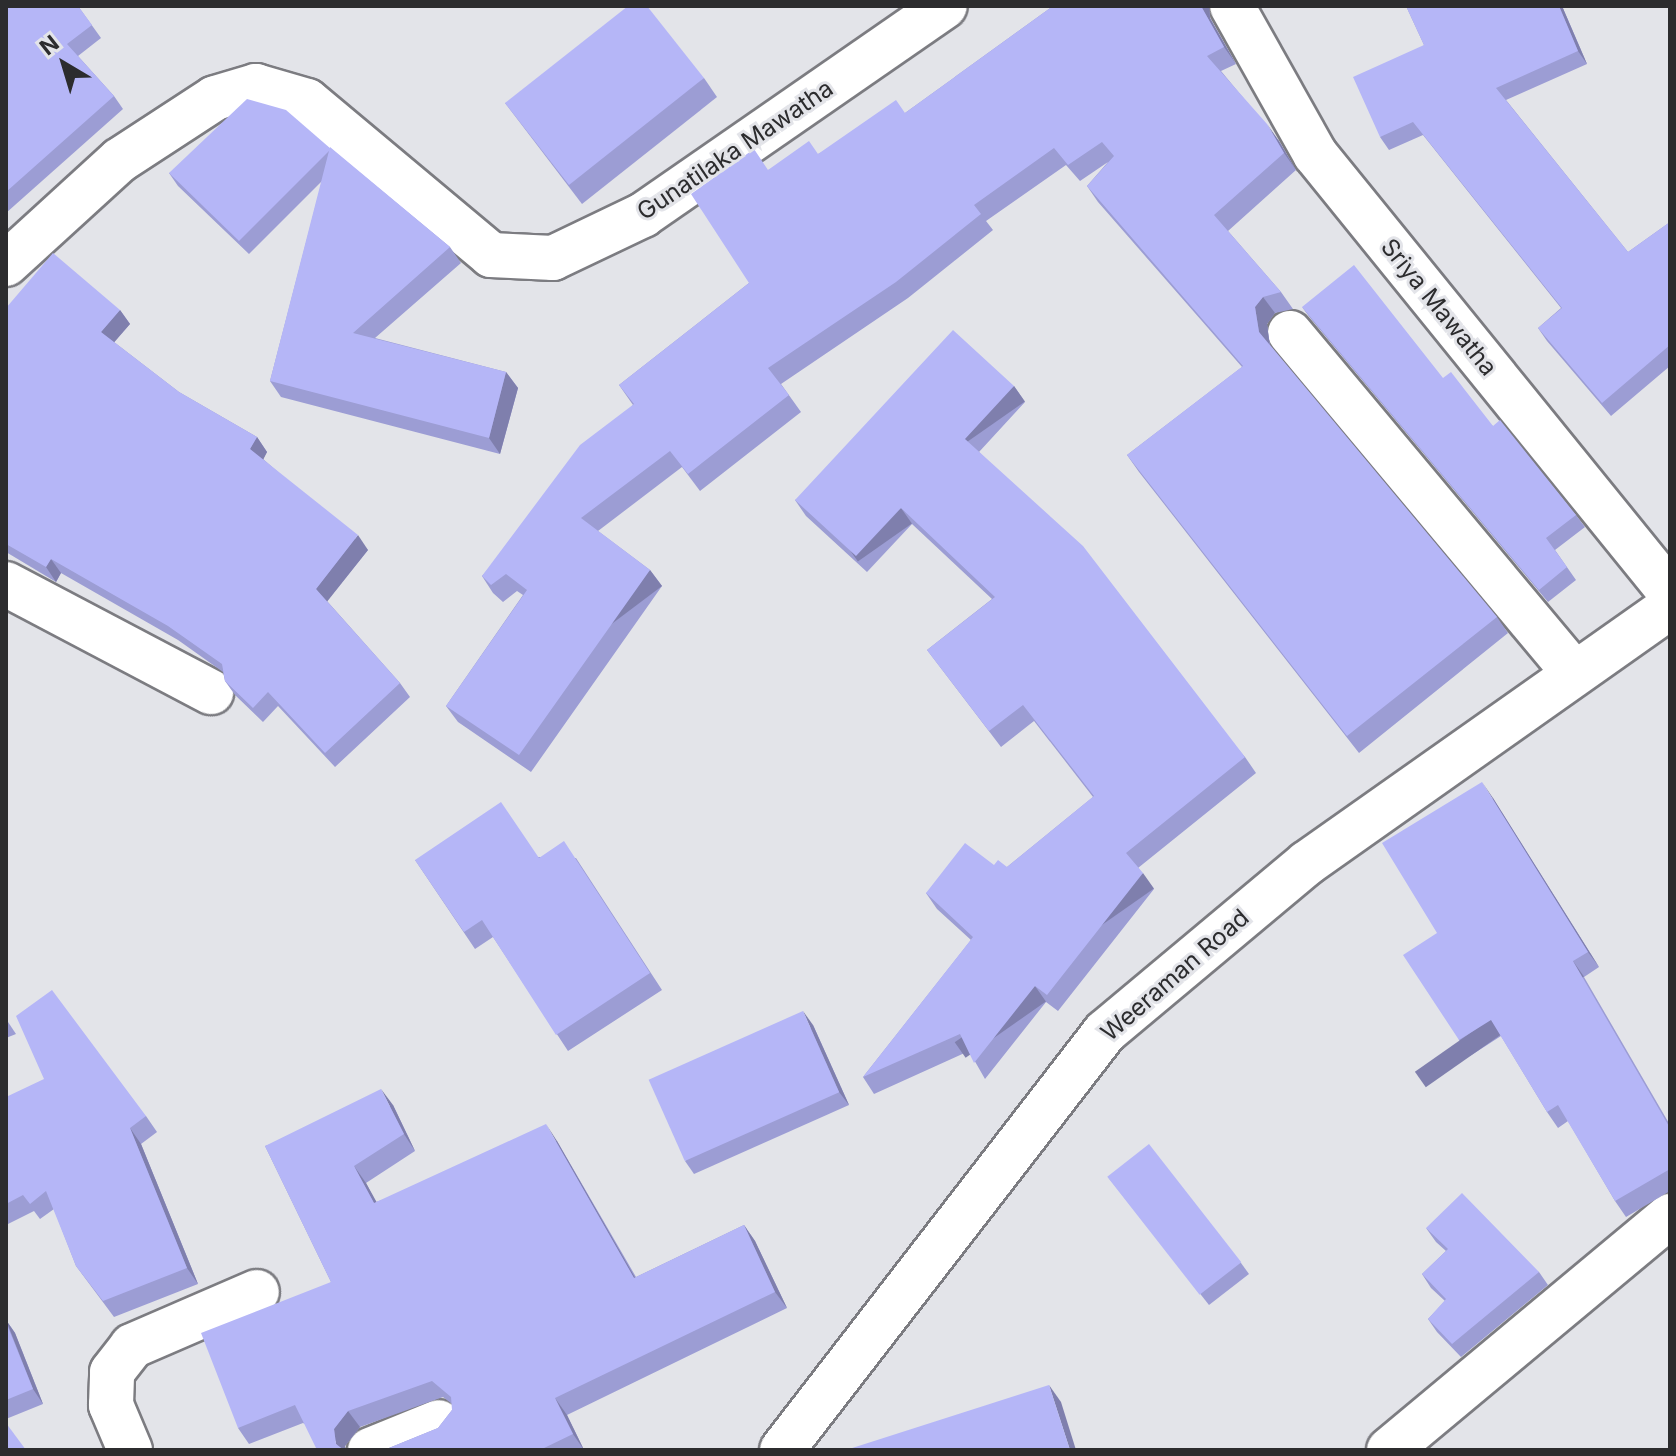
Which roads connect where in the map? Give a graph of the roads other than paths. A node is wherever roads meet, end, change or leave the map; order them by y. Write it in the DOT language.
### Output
graph roads {
  1 [pos="945,6"];
  2 [pos="1232,6"];
  3 [pos="6,264"];
  4 [pos="1290,333"];
  5 [pos="6,584"];
  6 [pos="1670,592"];
  7 [pos="1670,607"];
  8 [pos="1574,673"];
  9 [pos="211,692"];
  10 [pos="1670,1216"];
  11 [pos="257,1292"];
  12 [pos="439,1422"];
  13 [pos="130,1450"];
  14 [pos="370,1450"];
  15 [pos="782,1450"];
  16 [pos="1389,1450"];
  1 -- 3 [label="street, Gunatilaka Mawatha"];
  2 -- 6 [label="street, Sriya Mawatha"];
  4 -- 8 [label="street"];
  5 -- 9 [label="street"];
  7 -- 8 [label="street, Weeraman Road"];
  8 -- 15 [label="street, Weeraman Road"];
  10 -- 16 [label="street"];
  11 -- 13 [label="street"];
  12 -- 14 [label="street"];
}
